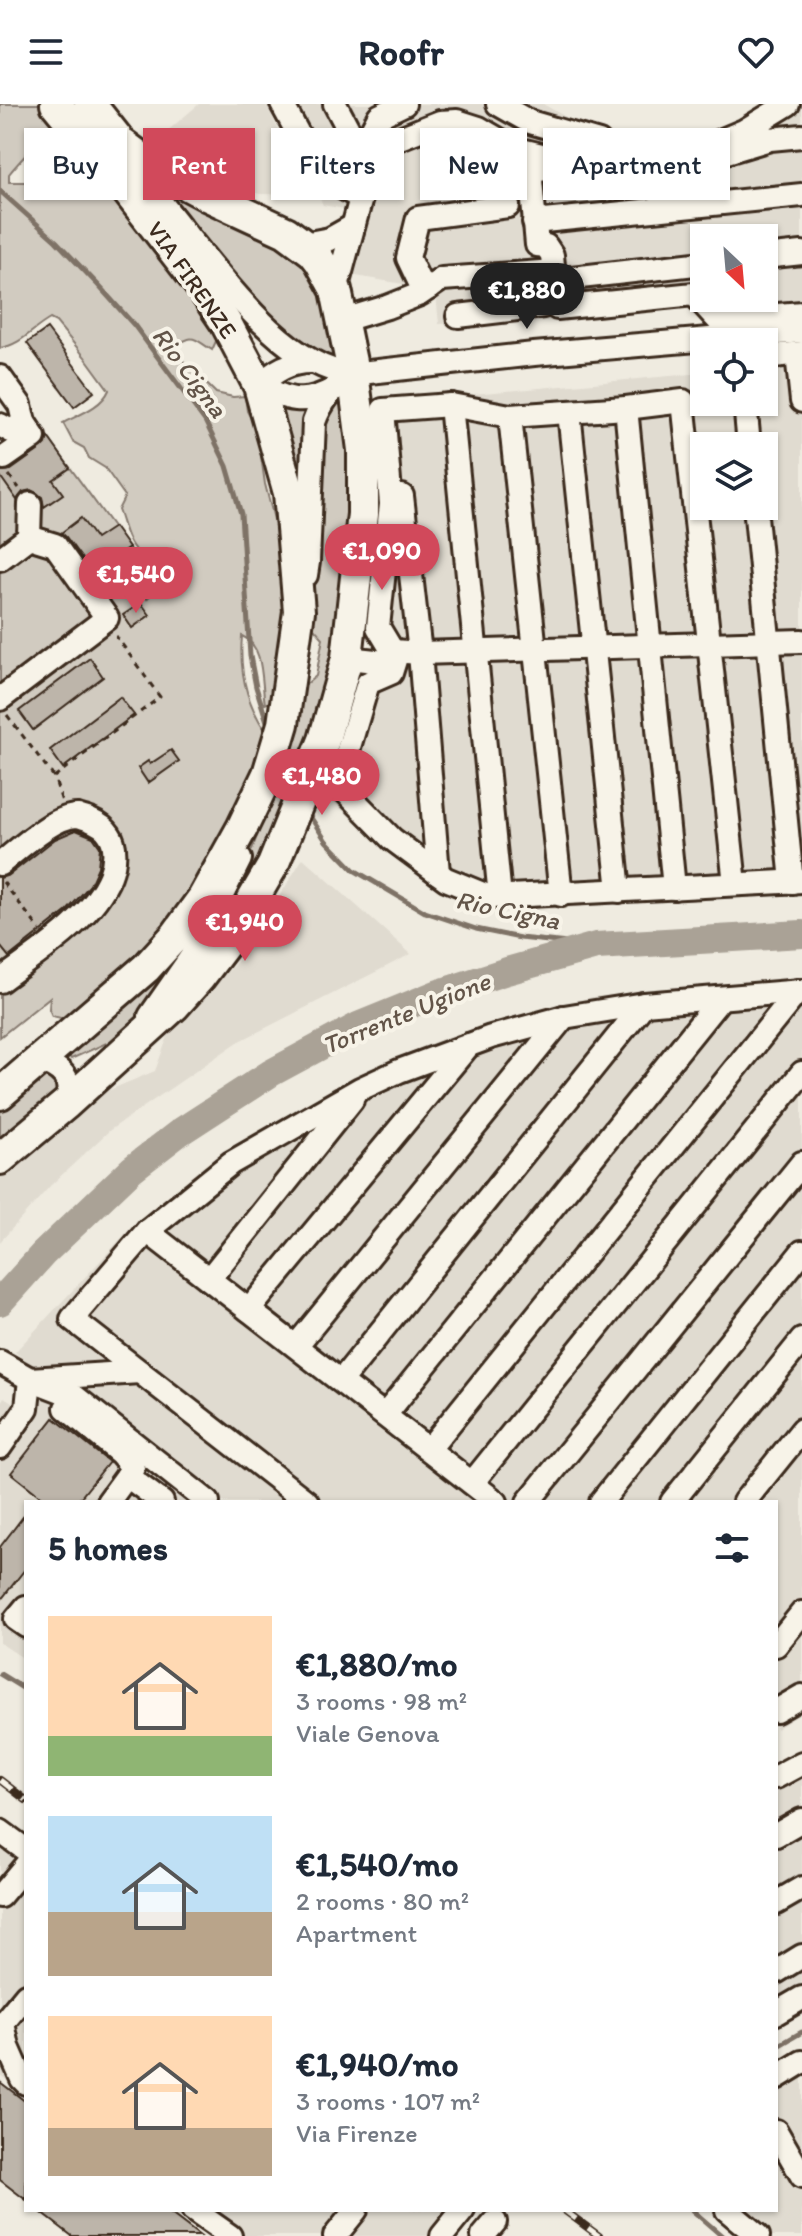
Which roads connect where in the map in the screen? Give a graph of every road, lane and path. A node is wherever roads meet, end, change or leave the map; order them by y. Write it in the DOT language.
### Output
graph roads {
  1 [pos="56,104"];
  2 [pos="90,104"];
  3 [pos="282,104"];
  4 [pos="335,104"];
  5 [pos="404,104"];
  6 [pos="498,104"];
  7 [pos="788,104"];
  8 [pos="84,128"];
  9 [pos="104,128"];
  10 [pos="295,128"];
  11 [pos="347,128"];
  12 [pos="373,128"];
  13 [pos="553,128"];
  14 [pos="404,136"];
  15 [pos="802,136"];
  16 [pos="127,164"];
  17 [pos="127,167"];
  18 [pos="127,168"];
  19 [pos="802,195"];
  20 [pos="360,200"];
  21 [pos="508,206"];
  22 [pos="534,222"];
  23 [pos="353,226"];
  24 [pos="304,244"];
  25 [pos="802,253"];
  26 [pos="778,256"];
  27 [pos="690,265"];
  28 [pos="554,280"];
  29 [pos="429,288"];
  30 [pos="336,290"];
  31 [pos="802,313"];
  32 [pos="458,316"];
  33 [pos="344,320"];
  34 [pos="802,331"];
  35 [pos="800,354"];
  36 [pos="778,356"];
  37 [pos="313,362"];
  38 [pos="0,377"];
  39 [pos="348,378"];
  40 [pos="259,386"];
  41 [pos="802,401"];
  42 [pos="451,405"];
  43 [pos="391,408"];
  44 [pos="626,408"];
  45 [pos="569,412"];
  46 [pos="510,416"];
  47 [pos="24,422"];
  48 [pos="0,425"];
  49 [pos="6,466"];
  50 [pos="30,504"];
  51 [pos="756,520"];
  52 [pos="29,537"];
  53 [pos="0,559"];
  54 [pos="299,611"];
  55 [pos="105,619"];
  56 [pos="802,641"];
  57 [pos="768,642"];
  58 [pos="709,644"];
  59 [pos="650,646"];
  60 [pos="594,647"];
  61 [pos="535,649"];
  62 [pos="393,651"];
  63 [pos="475,651"];
  64 [pos="420,653"];
  65 [pos="347,658"];
  66 [pos="0,702"];
  67 [pos="54,777"];
  68 [pos="265,782"];
  69 [pos="77,816"];
  70 [pos="0,864"];
  71 [pos="438,873"];
  72 [pos="0,878"];
  73 [pos="797,881"];
  74 [pos="735,884"];
  75 [pos="674,888"];
  76 [pos="619,891"];
  77 [pos="561,895"];
  78 [pos="500,897"];
  79 [pos="41,930"];
  80 [pos="0,981"];
  81 [pos="800,991"];
  82 [pos="721,998"];
  83 [pos="644,1004"];
  84 [pos="564,1017"];
  85 [pos="470,1044"];
  86 [pos="130,1047"];
  87 [pos="40,1061"];
  88 [pos="802,1073"];
  89 [pos="360,1089"];
  90 [pos="0,1094"];
  91 [pos="66,1104"];
  92 [pos="0,1159"];
  93 [pos="802,1163"];
  94 [pos="147,1231"];
  95 [pos="802,1252"];
  96 [pos="209,1279"];
  97 [pos="249,1310"];
  98 [pos="802,1340"];
  99 [pos="296,1346"];
  100 [pos="1,1362"];
  101 [pos="140,1372"];
  102 [pos="30,1379"];
  103 [pos="341,1381"];
  104 [pos="385,1415"];
  105 [pos="802,1430"];
  106 [pos="0,1447"];
  107 [pos="429,1449"];
  108 [pos="127,1476"];
  109 [pos="472,1483"];
  110 [pos="109,1500"];
  111 [pos="159,1500"];
  112 [pos="205,1500"];
  113 [pos="304,1500"];
  114 [pos="493,1500"];
  115 [pos="530,1500"];
  116 [pos="603,1500"];
  117 [pos="674,1500"];
  118 [pos="746,1500"];
  119 [pos="24,1609"];
  120 [pos="802,1613"];
  121 [pos="24,1625"];
  122 [pos="778,1643"];
  123 [pos="802,1696"];
  124 [pos="778,1710"];
  125 [pos="802,1763"];
  126 [pos="778,1776"];
  127 [pos="802,1820"];
  128 [pos="0,1831"];
  129 [pos="778,1834"];
  130 [pos="24,1849"];
  131 [pos="24,1867"];
  132 [pos="802,1888"];
  133 [pos="0,1896"];
  134 [pos="778,1902"];
  135 [pos="802,1956"];
  136 [pos="778,1971"];
  137 [pos="24,1997"];
  138 [pos="802,1998"];
  139 [pos="778,2012"];
  140 [pos="2,2022"];
  141 [pos="802,2063"];
  142 [pos="778,2077"];
  143 [pos="24,2081"];
  144 [pos="778,2134"];
  145 [pos="802,2176"];
  146 [pos="196,2212"];
  147 [pos="354,2212"];
  148 [pos="461,2212"];
  149 [pos="230,2236"];
  150 [pos="335,2236"];
  151 [pos="442,2236"];
  1 -- 8 [label="main road, VIA FIRENZE"];
  2 -- 9 [label="main road, VIA FIRENZE"];
  3 -- 10 [label="street"];
  4 -- 11 [label="street"];
  5 -- 12 [label="street"];
  6 -- 13 [label="street"];
  7 -- 14 [label="street"];
  15 -- 22 [label="street"];
  16 -- 24 [label="main road, VIA FIRENZE"];
  17 -- 37 [label="street, VIA FIRENZE"];
  18 -- 40 [label="main road, VIA FIRENZE"];
  19 -- 22 [label="street"];
  20 -- 23 [label="street"];
  21 -- 29 [label="street"];
  22 -- 28 [label="street"];
  23 -- 24 [label="street"];
  23 -- 30 [label="street"];
  24 -- 30 [label="main road, VIA FIRENZE"];
  25 -- 26 [label="street"];
  27 -- 28 [label="street"];
  28 -- 31 [label="street"];
  29 -- 32 [label="street"];
  29 -- 33 [label="street"];
  30 -- 33 [label="main road, VIA FIRENZE"];
  33 -- 39 [label="main road, VIA FIRENZE"];
  34 -- 39 [label="street"];
  35 -- 36 [label="street"];
  35 -- 41 [label="street"];
  37 -- 39 [label="street, VIA FIRENZE"];
  37 -- 40 [label="street"];
  38 -- 47 [label="street"];
  39 -- 40 [label="street"];
  39 -- 54 [label="street, VIA FIRENZE"];
  39 -- 65 [label="main road, VIA FIRENZE"];
  40 -- 54 [label="main road, VIA FIRENZE"];
  42 -- 43 [label="street"];
  42 -- 46 [label="street"];
  42 -- 63 [label="street"];
  43 -- 62 [label="street"];
  43 -- 64 [label="street"];
  44 -- 45 [label="street"];
  44 -- 58 [label="street"];
  44 -- 59 [label="street"];
  45 -- 46 [label="street"];
  45 -- 60 [label="street"];
  46 -- 61 [label="street"];
  47 -- 48 [label="street"];
  47 -- 49 [label="street"];
  49 -- 50 [label="path"];
  50 -- 52 [label="street"];
  51 -- 57 [label="street"];
  52 -- 53 [label="street"];
  52 -- 55 [label="street"];
  54 -- 68 [label="main road, VIA FIRENZE"];
  55 -- 66 [label="street"];
  55 -- 67 [label="path"];
  56 -- 57 [label="street"];
  57 -- 58 [label="street"];
  57 -- 73 [label="street"];
  58 -- 59 [label="street"];
  58 -- 74 [label="street"];
  59 -- 60 [label="street"];
  59 -- 75 [label="street"];
  60 -- 61 [label="street"];
  60 -- 76 [label="street"];
  61 -- 63 [label="street"];
  61 -- 77 [label="street"];
  62 -- 64 [label="street"];
  62 -- 65 [label="street"];
  62 -- 71 [label="street"];
  63 -- 64 [label="street"];
  63 -- 78 [label="street"];
  64 -- 71 [label="street"];
  65 -- 86 [label="main road, VIA FIRENZE"];
  66 -- 67 [label="path"];
  67 -- 69 [label="path"];
  68 -- 86 [label="street, VIA FIRENZE"];
  68 -- 87 [label="main road, VIA FIRENZE"];
  69 -- 70 [label="street"];
  69 -- 80 [label="street"];
  71 -- 78 [label="street"];
  72 -- 79 [label="path"];
  73 -- 74 [label="street"];
  74 -- 75 [label="street"];
  75 -- 76 [label="street"];
  76 -- 77 [label="street"];
  77 -- 78 [label="street"];
  81 -- 82 [label="street"];
  81 -- 107 [label="street"];
  82 -- 83 [label="street"];
  82 -- 104 [label="street"];
  83 -- 84 [label="street"];
  83 -- 103 [label="street"];
  84 -- 85 [label="street"];
  84 -- 99 [label="street"];
  85 -- 89 [label="street"];
  85 -- 97 [label="street"];
  86 -- 91 [label="main road, VIA FIRENZE"];
  87 -- 90 [label="main road, VIA FIRENZE"];
  87 -- 91 [label="street"];
  88 -- 109 [label="street"];
  89 -- 94 [label="street"];
  89 -- 96 [label="street"];
  91 -- 92 [label="main road, VIA FIRENZE"];
  93 -- 115 [label="street"];
  94 -- 96 [label="street"];
  94 -- 101 [label="street"];
  95 -- 116 [label="street"];
  96 -- 97 [label="street"];
  97 -- 99 [label="street"];
  98 -- 117 [label="street"];
  99 -- 103 [label="street"];
  100 -- 102 [label="street"];
  101 -- 102 [label="street"];
  101 -- 113 [label="street"];
  102 -- 106 [label="street"];
  102 -- 108 [label="street"];
  102 -- 112 [label="street"];
  103 -- 104 [label="street"];
  104 -- 107 [label="street"];
  105 -- 118 [label="street"];
  107 -- 109 [label="street"];
  108 -- 110 [label="street"];
  108 -- 111 [label="street"];
  109 -- 114 [label="street"];
  119 -- 121 [label="street"];
  120 -- 122 [label="street"];
  123 -- 124 [label="street"];
  125 -- 126 [label="street"];
  127 -- 129 [label="street"];
  128 -- 130 [label="street"];
  131 -- 133 [label="street"];
  132 -- 134 [label="street"];
  135 -- 136 [label="street"];
  137 -- 140 [label="street"];
  138 -- 139 [label="street"];
  140 -- 143 [label="street"];
  141 -- 142 [label="street"];
  144 -- 145 [label="street"];
  146 -- 149 [label="street"];
  147 -- 150 [label="street"];
  148 -- 151 [label="street"];
}
